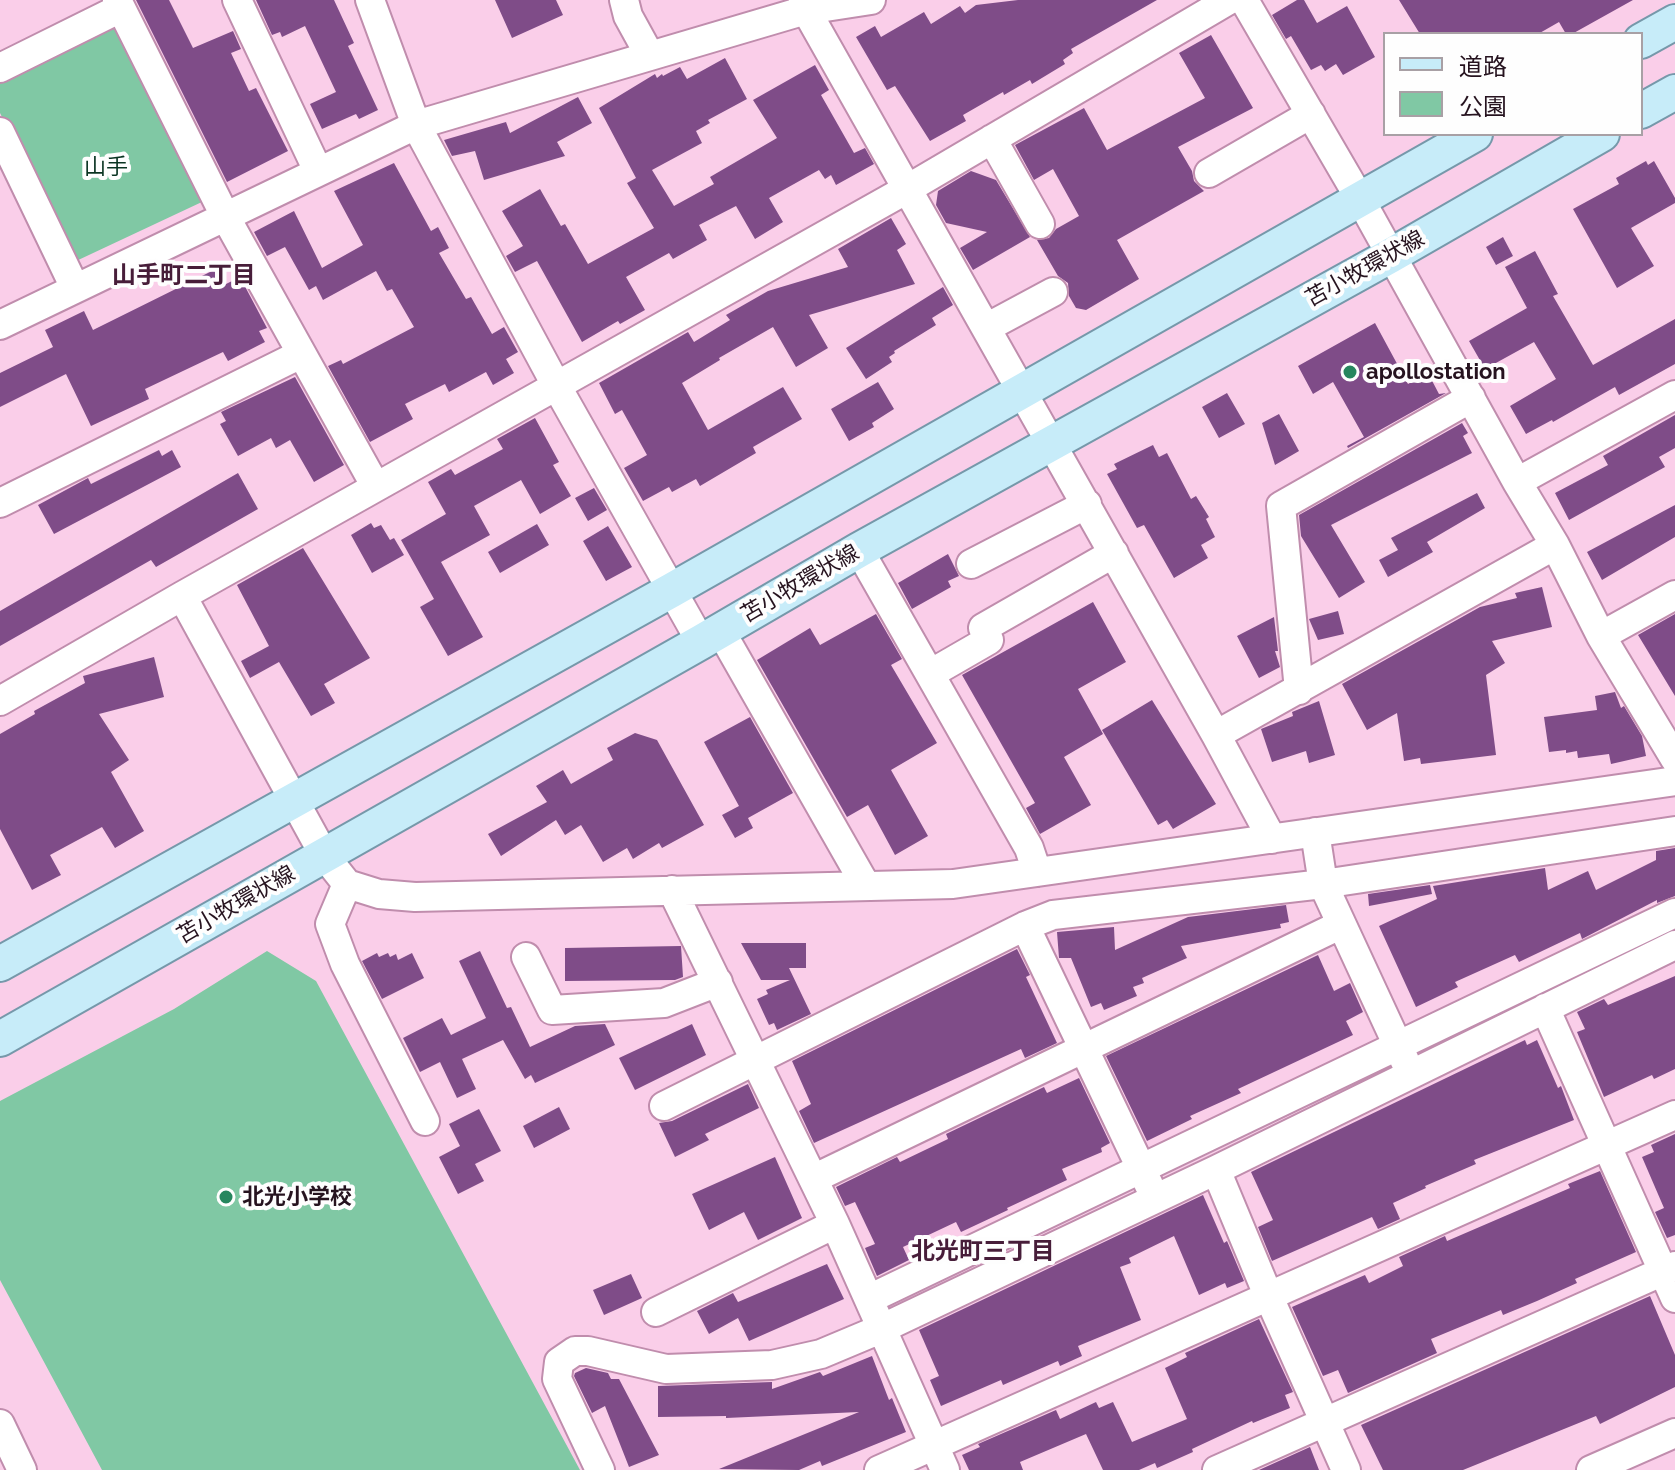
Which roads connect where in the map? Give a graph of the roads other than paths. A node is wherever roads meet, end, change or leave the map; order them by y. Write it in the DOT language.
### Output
graph roads {
  1 [pos="237,0"];
  2 [pos="370,0"];
  3 [pos="624,0"];
  4 [pos="1229,0"];
  5 [pos="1244,0"];
  6 [pos="862,1"];
  7 [pos="119,4"];
  8 [pos="804,5"];
  9 [pos="1675,22"];
  10 [pos="1643,40"];
  11 [pos="650,56"];
  12 [pos="0,68"];
  13 [pos="1675,92"];
  14 [pos="1643,110"];
  15 [pos="1311,114"];
  16 [pos="416,125"];
  17 [pos="0,132"];
  18 [pos="1471,136"];
  19 [pos="1599,136"];
  20 [pos="992,139"];
  21 [pos="318,171"];
  22 [pos="1209,173"];
  23 [pos="909,188"];
  24 [pos="1360,199"];
  25 [pos="225,216"];
  26 [pos="1040,224"];
  27 [pos="1390,256"];
  28 [pos="75,288"];
  29 [pos="1053,292"];
  30 [pos="0,325"];
  31 [pos="986,328"];
  32 [pos="301,354"];
  33 [pos="556,385"];
  34 [pos="1022,392"];
  35 [pos="1675,395"];
  36 [pos="1471,398"];
  37 [pos="1053,443"];
  38 [pos="1517,482"];
  39 [pos="376,487"];
  40 [pos="0,503"];
  41 [pos="1087,504"];
  42 [pos="1555,545"];
  43 [pos="859,550"];
  44 [pos="1114,553"];
  45 [pos="971,564"];
  46 [pos="672,590"];
  47 [pos="1675,595"];
  48 [pos="182,596"];
  49 [pos="710,636"];
  50 [pos="1601,636"];
  51 [pos="930,674"];
  52 [pos="1299,690"];
  53 [pos="0,701"];
  54 [pos="1216,735"];
  55 [pos="1675,759"];
  56 [pos="1675,781"];
  57 [pos="293,798"];
  58 [pos="1675,831"];
  59 [pos="1315,832"];
  60 [pos="1272,839"];
  61 [pos="324,855"];
  62 [pos="1042,871"];
  63 [pos="347,884"];
  64 [pos="1323,884"];
  65 [pos="866,886"];
  66 [pos="672,890"];
  67 [pos="1675,913"];
  68 [pos="1053,915"];
  69 [pos="1340,925"];
  70 [pos="1025,926"];
  71 [pos="1675,945"];
  72 [pos="526,957"];
  73 [pos="0,964"];
  74 [pos="718,982"];
  75 [pos="1545,1008"];
  76 [pos="0,1039"];
  77 [pos="1398,1046"];
  78 [pos="1083,1049"];
  79 [pos="756,1059"];
  80 [pos="1411,1073"];
  81 [pos="664,1106"];
  82 [pos="1675,1115"];
  83 [pos="425,1121"];
  84 [pos="1606,1146"];
  85 [pos="1141,1169"];
  86 [pos="1216,1170"];
  87 [pos="813,1179"];
  88 [pos="1155,1197"];
  89 [pos="835,1224"];
  90 [pos="1669,1268"];
  91 [pos="1268,1295"];
  92 [pos="1675,1298"];
  93 [pos="869,1299"];
  94 [pos="656,1312"];
  95 [pos="883,1328"];
  96 [pos="1324,1423"];
  97 [pos="0,1424"];
  98 [pos="1675,1433"];
  99 [pos="940,1458"];
  100 [pos="22,1470"];
  101 [pos="600,1470"];
  102 [pos="879,1470"];
  103 [pos="1217,1470"];
  104 [pos="1346,1470"];
  105 [pos="1591,1470"];
  1 -- 21 [label="street"];
  2 -- 16 [label="street"];
  3 -- 11 [label="street"];
  4 -- 20 [label="street"];
  5 -- 15 [label="street"];
  6 -- 8 [label="street"];
  7 -- 12 [label="street"];
  7 -- 25 [label="street"];
  8 -- 11 [label="street"];
  8 -- 23 [label="street"];
  9 -- 10 [label="main road"];
  11 -- 16 [label="street"];
  13 -- 14 [label="main road"];
  15 -- 22 [label="street"];
  15 -- 24 [label="street"];
  16 -- 21 [label="street"];
  16 -- 33 [label="street"];
  17 -- 28 [label="street"];
  18 -- 24 [label="main road"];
  19 -- 27 [label="main road, 苫小牧環状線"];
  20 -- 23 [label="street"];
  20 -- 26 [label="street"];
  21 -- 25 [label="street"];
  23 -- 31 [label="street"];
  23 -- 33 [label="street"];
  24 -- 27 [label="street"];
  24 -- 34 [label="main road"];
  25 -- 28 [label="street"];
  25 -- 32 [label="street"];
  27 -- 36 [label="street"];
  27 -- 37 [label="main road, 苫小牧環状線"];
  28 -- 30 [label="street"];
  29 -- 31 [label="street"];
  31 -- 34 [label="street"];
  32 -- 39 [label="street"];
  32 -- 40 [label="street"];
  33 -- 39 [label="street"];
  33 -- 46 [label="street"];
  34 -- 37 [label="street"];
  34 -- 46 [label="main road"];
  35 -- 38 [label="street"];
  36 -- 38 [label="street"];
  36 -- 52 [label="street"];
  37 -- 41 [label="street"];
  37 -- 43 [label="main road, 苫小牧環状線"];
  38 -- 42 [label="street"];
  39 -- 48 [label="street"];
  41 -- 44 [label="street"];
  41 -- 45 [label="street"];
  42 -- 50 [label="street"];
  42 -- 52 [label="street"];
  43 -- 49 [label="main road, 苫小牧環状線"];
  43 -- 51 [label="street"];
  44 -- 51 [label="street"];
  44 -- 54 [label="street"];
  46 -- 49 [label="street"];
  46 -- 57 [label="main road"];
  47 -- 50 [label="street"];
  48 -- 53 [label="street"];
  48 -- 57 [label="street"];
  49 -- 61 [label="main road, 苫小牧環状線"];
  49 -- 65 [label="street"];
  50 -- 55 [label="street"];
  51 -- 62 [label="street"];
  52 -- 54 [label="street"];
  54 -- 60 [label="street"];
  56 -- 59 [label="street"];
  57 -- 61 [label="street"];
  57 -- 73 [label="main road"];
  58 -- 64 [label="street"];
  59 -- 60 [label="street"];
  59 -- 64 [label="street"];
  60 -- 62 [label="street"];
  61 -- 63 [label="street"];
  61 -- 76 [label="main road, 苫小牧環状線"];
  62 -- 65 [label="street"];
  62 -- 68 [label="street"];
  63 -- 66 [label="street"];
  63 -- 83 [label="street"];
  64 -- 68 [label="street"];
  64 -- 69 [label="street"];
  65 -- 66 [label="street"];
  66 -- 74 [label="street"];
  67 -- 77 [label="street"];
  68 -- 70 [label="street"];
  69 -- 77 [label="street"];
  69 -- 78 [label="street"];
  70 -- 78 [label="street"];
  70 -- 79 [label="street"];
  71 -- 75 [label="street"];
  72 -- 74 [label="street"];
  74 -- 79 [label="street"];
  75 -- 80 [label="street"];
  75 -- 84 [label="street"];
  77 -- 80 [label="street"];
  77 -- 85 [label="street"];
  78 -- 85 [label="street"];
  78 -- 87 [label="street"];
  79 -- 81 [label="street"];
  79 -- 87 [label="street"];
  80 -- 86 [label="street"];
  82 -- 84 [label="street"];
  84 -- 90 [label="street"];
  84 -- 91 [label="street"];
  85 -- 88 [label="street"];
  85 -- 93 [label="street"];
  86 -- 88 [label="street"];
  86 -- 91 [label="street"];
  87 -- 89 [label="street"];
  88 -- 95 [label="street"];
  89 -- 93 [label="street"];
  89 -- 94 [label="street"];
  90 -- 92 [label="street"];
  90 -- 96 [label="street"];
  91 -- 96 [label="street"];
  91 -- 99 [label="street"];
  93 -- 95 [label="street"];
  95 -- 99 [label="street"];
  95 -- 101 [label="street"];
  96 -- 103 [label="street"];
  96 -- 104 [label="street"];
  97 -- 100 [label="street"];
  98 -- 105 [label="street"];
  99 -- 102 [label="street"];
}
